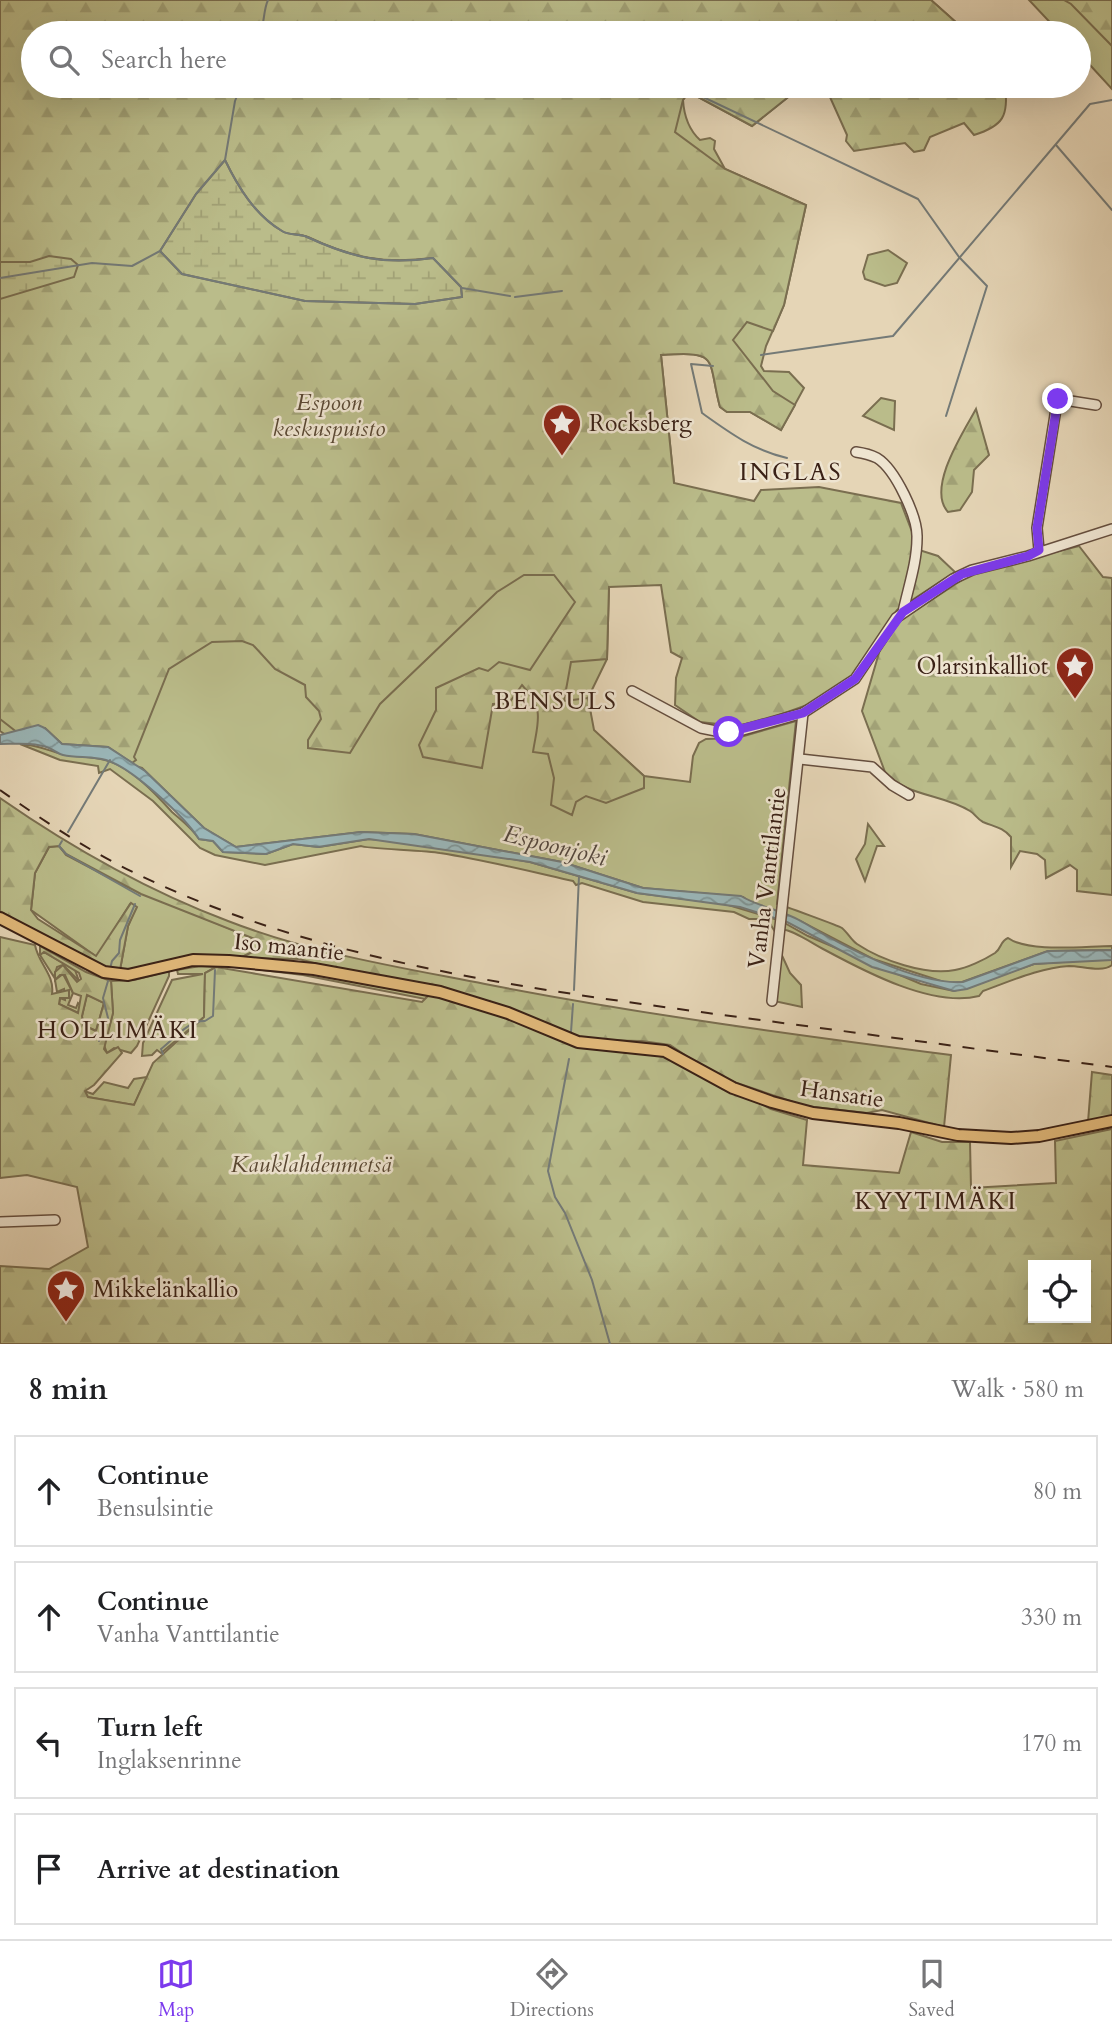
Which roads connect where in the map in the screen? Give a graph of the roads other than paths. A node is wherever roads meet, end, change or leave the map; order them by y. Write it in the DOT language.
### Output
graph roads {
  1 [pos="1096,405"];
  2 [pos="856,452"];
  3 [pos="1112,529"];
  4 [pos="1039,550"];
  5 [pos="903,612"];
  6 [pos="632,691"];
  7 [pos="803,713"];
  8 [pos="800,759"];
  9 [pos="909,795"];
  10 [pos="0,918"];
  11 [pos="772,1001"];
  12 [pos="578,1042"];
  13 [pos="1112,1121"];
  14 [pos="55,1220"];
  15 [pos="0,1222"];
  1 -- 4 [label="street"];
  2 -- 5 [label="street"];
  3 -- 4 [label="street"];
  4 -- 5 [label="street"];
  5 -- 7 [label="street"];
  6 -- 7 [label="street"];
  7 -- 8 [label="street, Vanha Vanttilantie"];
  8 -- 9 [label="street, Vanha Vanttilantie"];
  8 -- 11 [label="street, Vanha Vanttilantie"];
  10 -- 12 [label="main road, Iso maantie"];
  12 -- 13 [label="main road, Hansatie"];
  14 -- 15 [label="street"];
}
